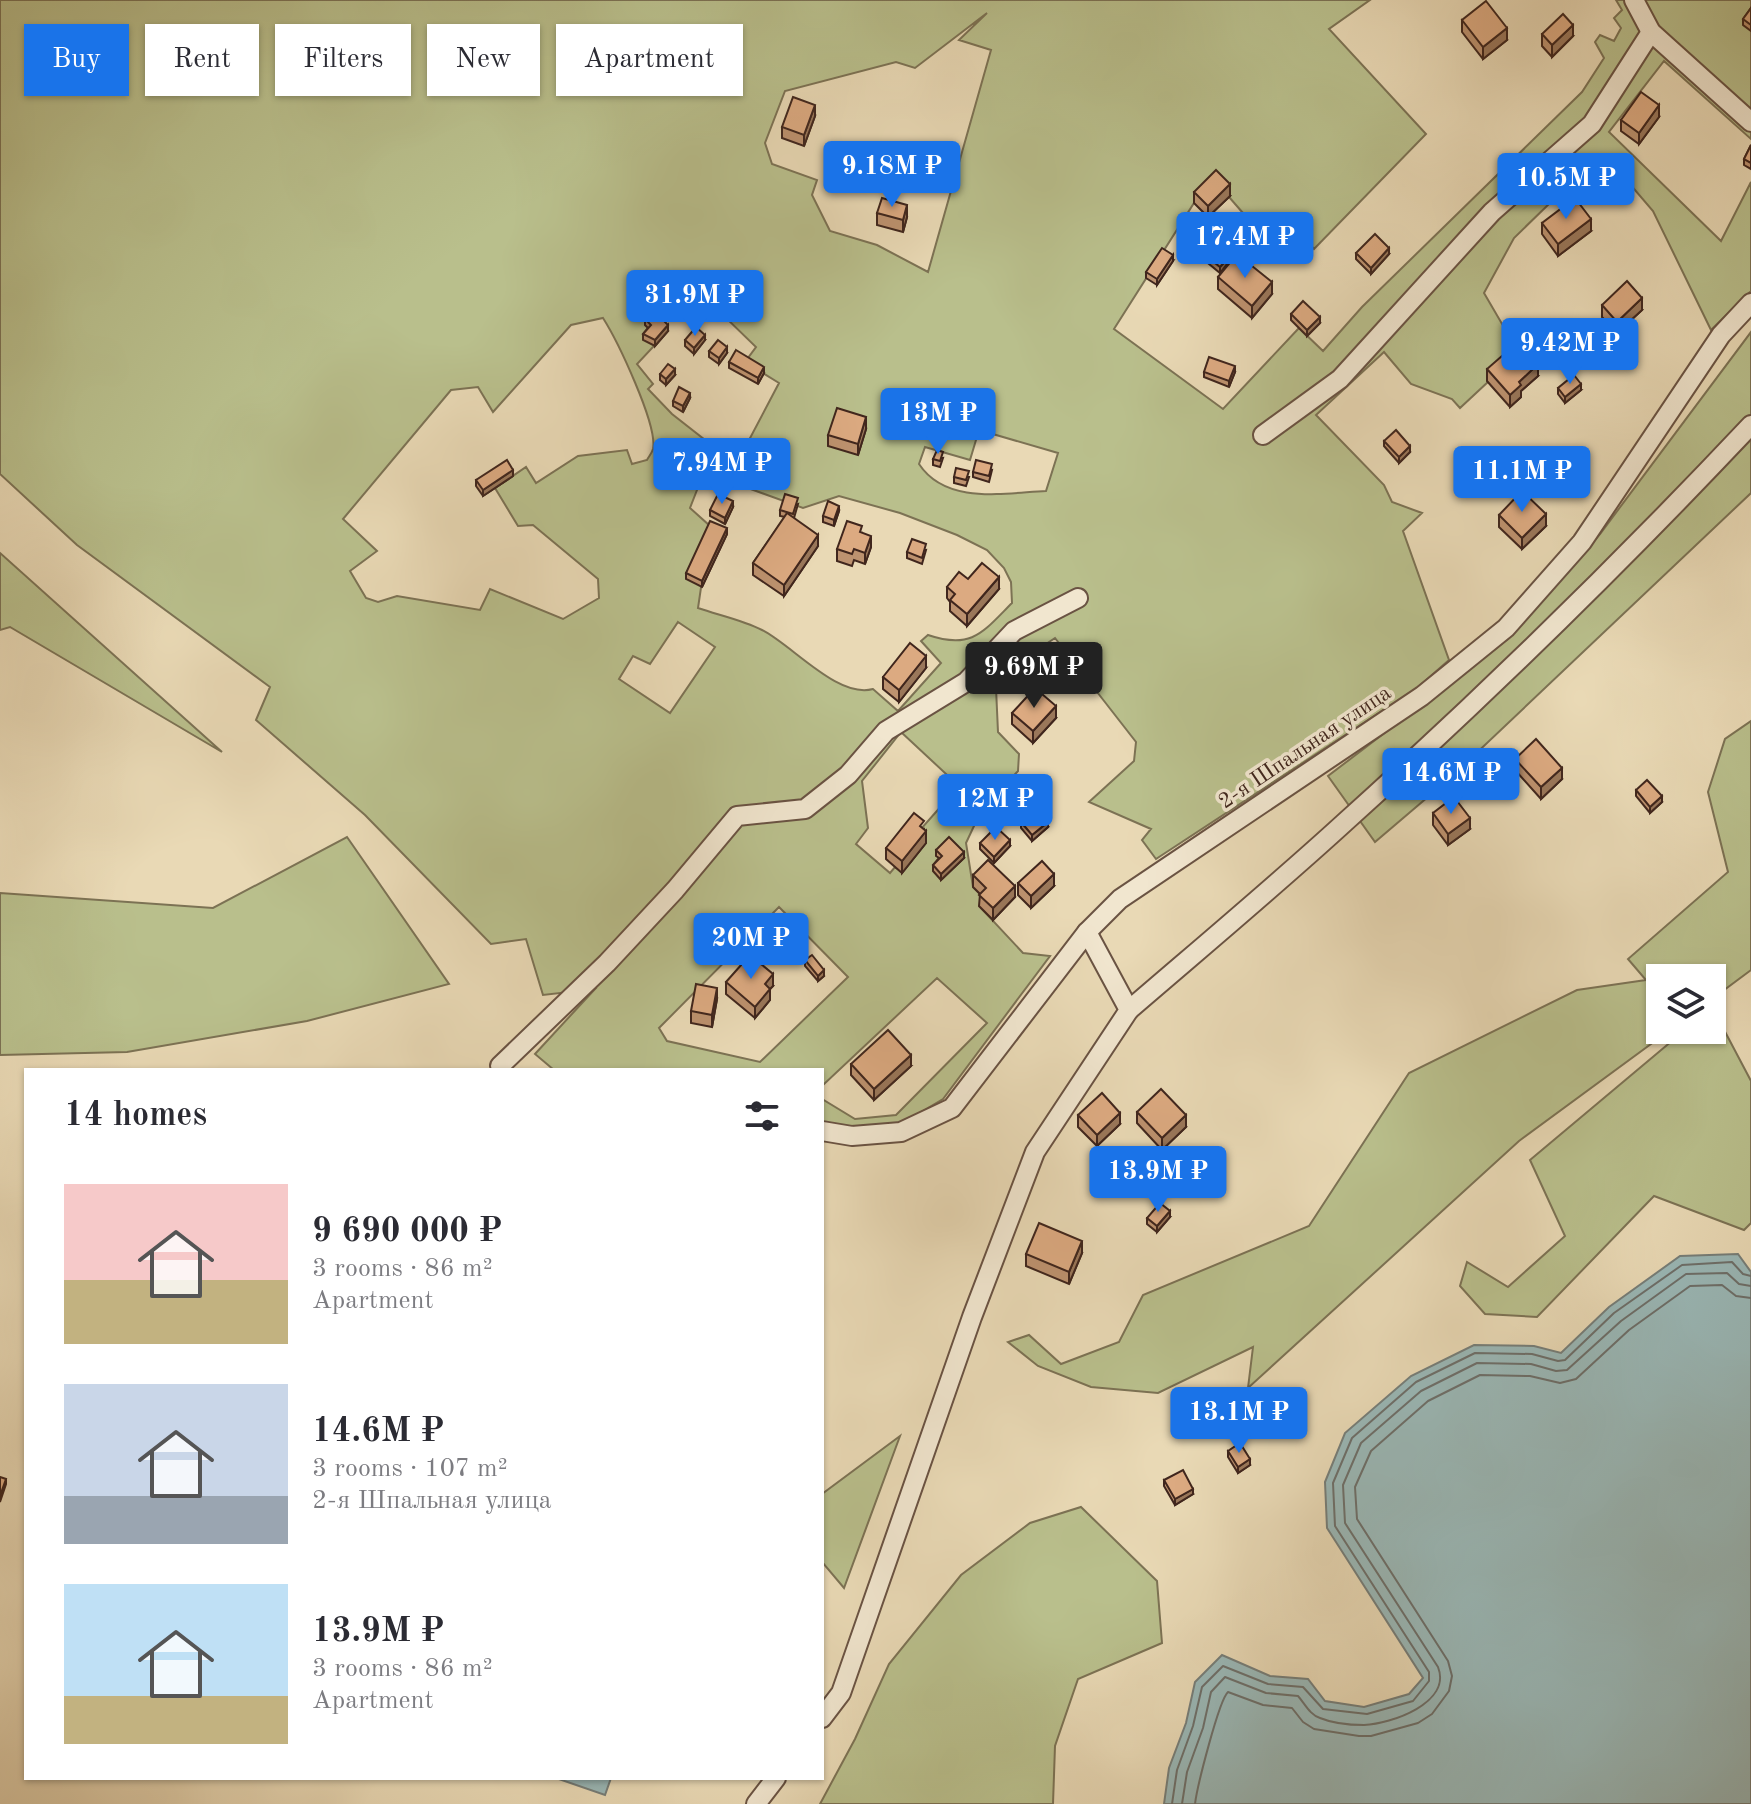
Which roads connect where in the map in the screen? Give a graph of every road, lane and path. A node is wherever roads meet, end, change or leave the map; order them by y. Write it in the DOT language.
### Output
graph roads {
  1 [pos="1634,0"];
  2 [pos="1651,32"];
  3 [pos="1751,122"];
  4 [pos="1751,303"];
  5 [pos="1751,425"];
  6 [pos="1263,435"];
  7 [pos="1078,598"];
  8 [pos="1087,932"];
  9 [pos="1129,1010"];
  10 [pos="509,1068"];
  11 [pos="824,1131"];
  12 [pos="824,1715"];
  13 [pos="774,1780"];
  14 [pos="756,1804"];
  1 -- 2 [label="street"];
  2 -- 3 [label="street"];
  2 -- 6 [label="street"];
  4 -- 8 [label="street, 2-я Шпальная улица"];
  5 -- 9 [label="street"];
  7 -- 10 [label="street"];
  8 -- 9 [label="street"];
  8 -- 11 [label="street, 2-я Шпальная улица"];
  9 -- 12 [label="street"];
  13 -- 14 [label="street"];
}
